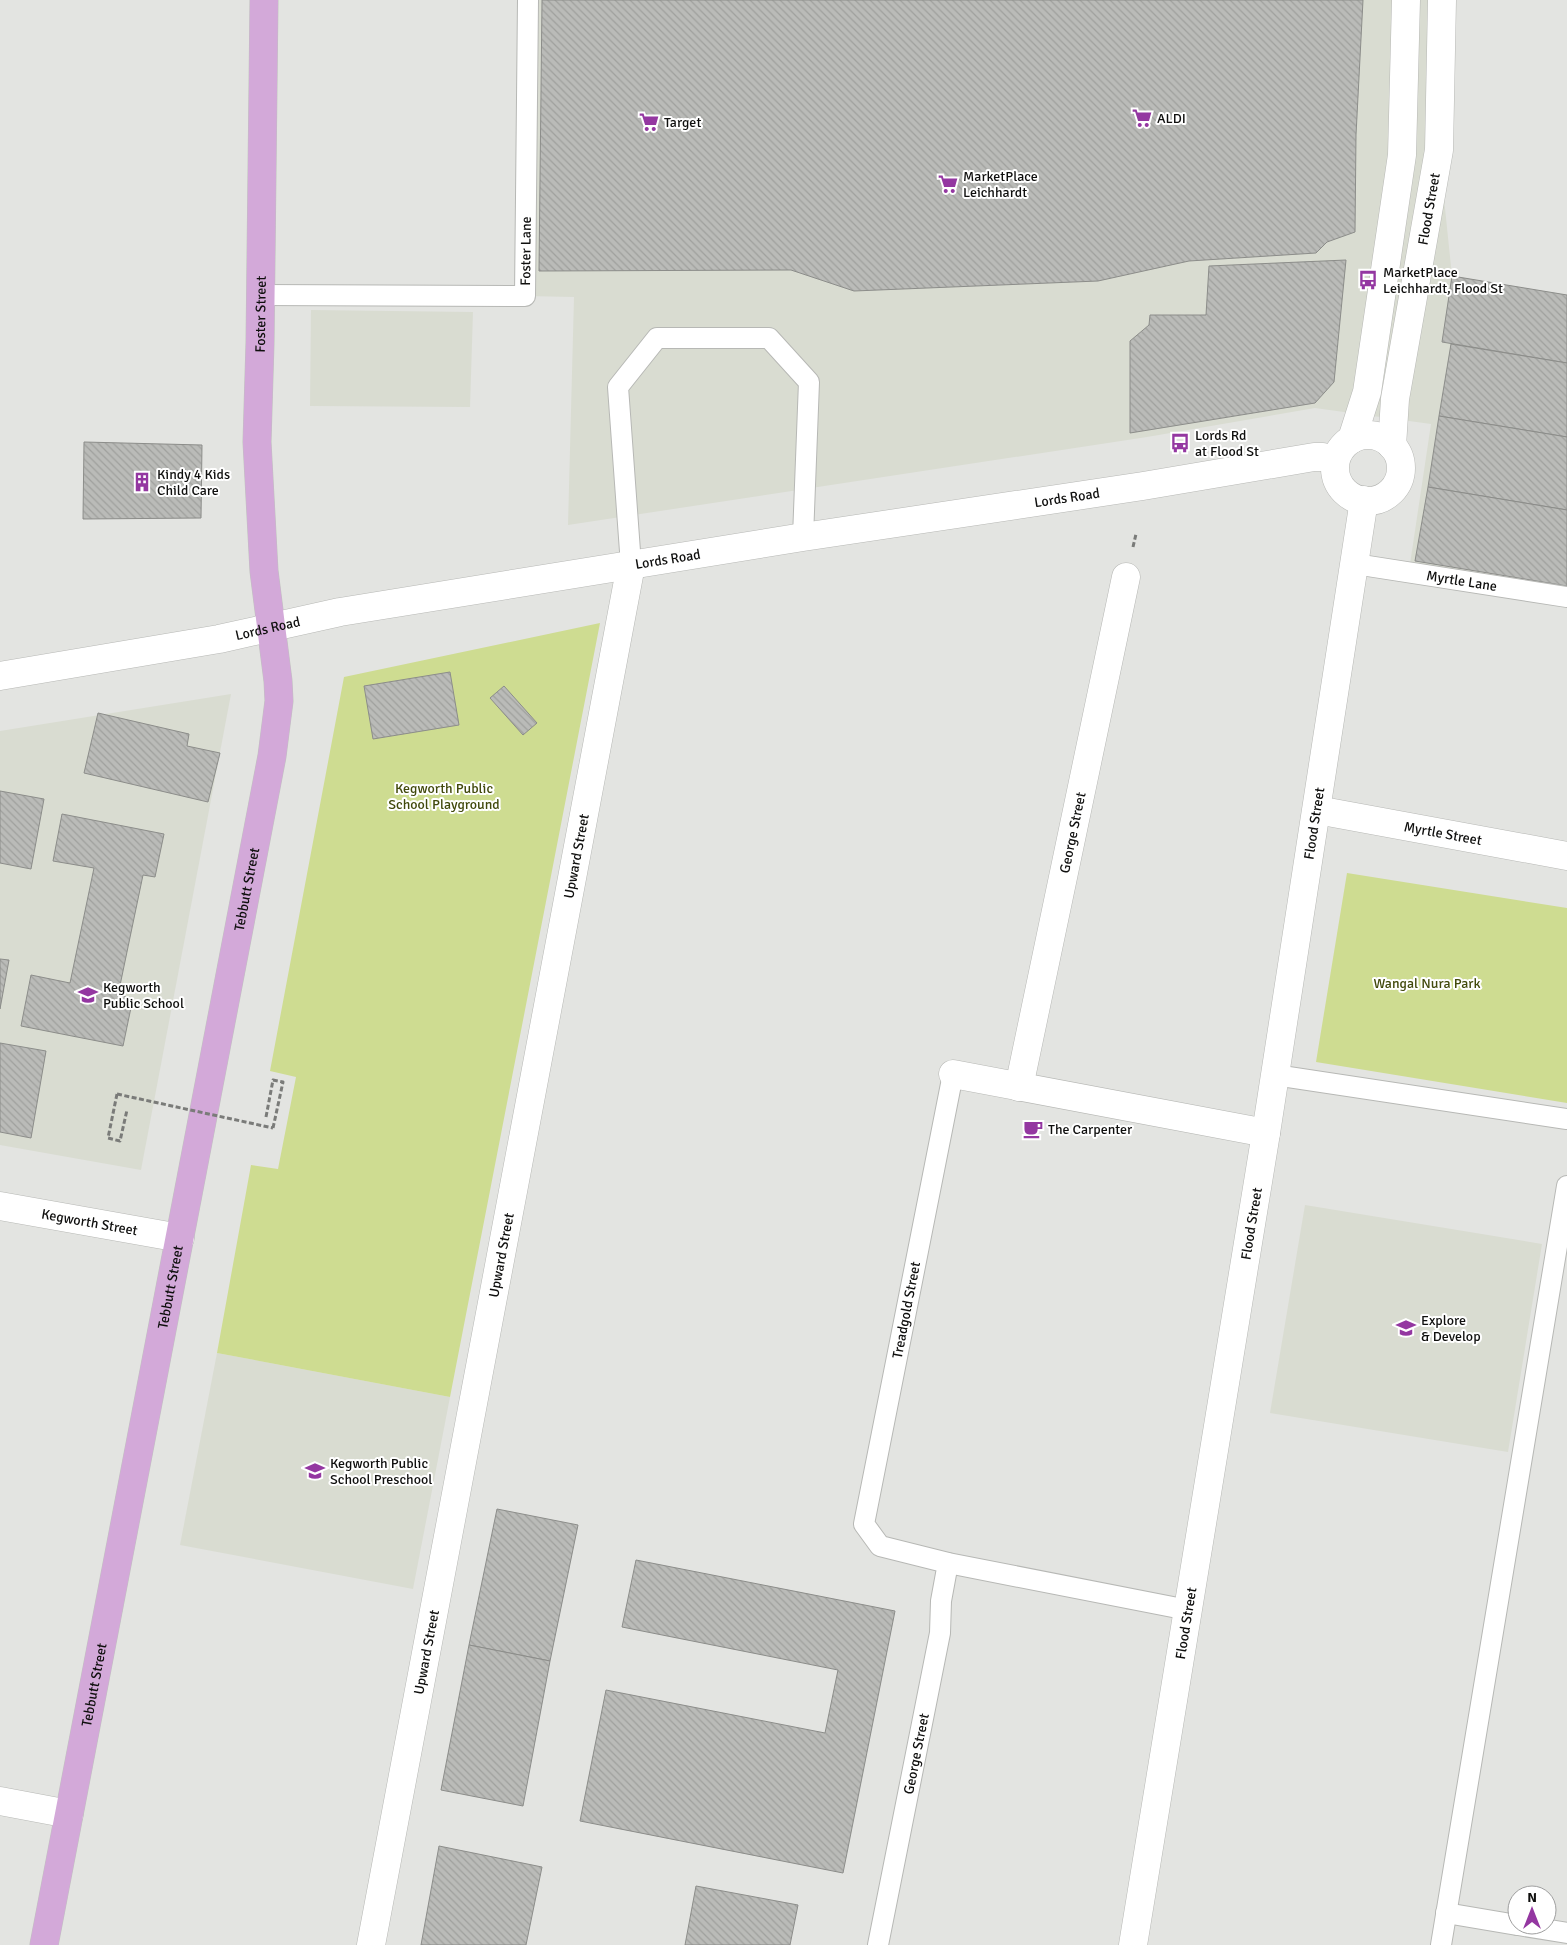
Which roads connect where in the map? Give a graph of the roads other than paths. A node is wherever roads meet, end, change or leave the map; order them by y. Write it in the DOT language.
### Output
graph roads {
  1 [pos="264,0"];
  2 [pos="528,0"];
  3 [pos="1406,0"];
  4 [pos="1442,0"];
  5 [pos="259,295"];
  6 [pos="1352,439"];
  7 [pos="1392,446"];
  8 [pos="1335,461"];
  9 [pos="1364,500"];
  10 [pos="803,537"];
  11 [pos="1355,564"];
  12 [pos="632,565"];
  13 [pos="1126,577"];
  14 [pos="1567,597"];
  15 [pos="272,628"];
  16 [pos="0,676"];
  17 [pos="1317,810"];
  18 [pos="1567,856"];
  19 [pos="952,1074"];
  20 [pos="1275,1075"];
  21 [pos="1019,1087"];
  22 [pos="1567,1119"];
  23 [pos="1266,1134"];
  24 [pos="1567,1186"];
  25 [pos="0,1206"];
  26 [pos="180,1238"];
  27 [pos="948,1563"];
  28 [pos="1188,1610"];
  29 [pos="0,1801"];
  30 [pos="69,1814"];
  31 [pos="1446,1913"];
  32 [pos="1507,1923"];
  33 [pos="44,1945"];
  34 [pos="370,1945"];
  35 [pos="878,1945"];
  36 [pos="1133,1945"];
  37 [pos="1441,1945"];
  1 -- 5 [label="main road, Foster Street"];
  2 -- 5 [label="lane, Foster Lane"];
  3 -- 6 [label="street"];
  4 -- 7 [label="street, Flood Street"];
  5 -- 15 [label="main road, Foster Street"];
  6 -- 7 [label="street"];
  6 -- 8 [label="street"];
  7 -- 9 [label="street"];
  8 -- 9 [label="street"];
  8 -- 10 [label="street, Lords Road"];
  9 -- 11 [label="street, Flood Street"];
  10 -- 12 [label="street, Lords Road"];
  10 -- 12 [label="lane"];
  11 -- 14 [label="lane, Myrtle Lane"];
  11 -- 17 [label="street, Flood Street"];
  12 -- 15 [label="street, Lords Road"];
  12 -- 34 [label="street, Upward Street"];
  13 -- 21 [label="street, George Street"];
  15 -- 16 [label="street, Lords Road"];
  15 -- 26 [label="main road, Tebbutt Street"];
  17 -- 18 [label="street, Myrtle Street"];
  17 -- 20 [label="street, Flood Street"];
  19 -- 21 [label="street, Treadgold Street"];
  19 -- 27 [label="lane, Treadgold Street"];
  20 -- 22 [label="lane"];
  20 -- 23 [label="street, Flood Street"];
  21 -- 23 [label="street, Treadgold Street"];
  23 -- 28 [label="street, Flood Street"];
  24 -- 31 [label="lane"];
  25 -- 26 [label="street, Kegworth Street"];
  26 -- 30 [label="main road, Tebbutt Street"];
  27 -- 28 [label="lane, Treadgold Street"];
  27 -- 35 [label="lane, George Street"];
  28 -- 36 [label="street, Flood Street"];
  29 -- 30 [label="street"];
  30 -- 33 [label="main road, Tebbutt Street"];
  31 -- 32 [label="lane"];
  31 -- 37 [label="lane"];
}
